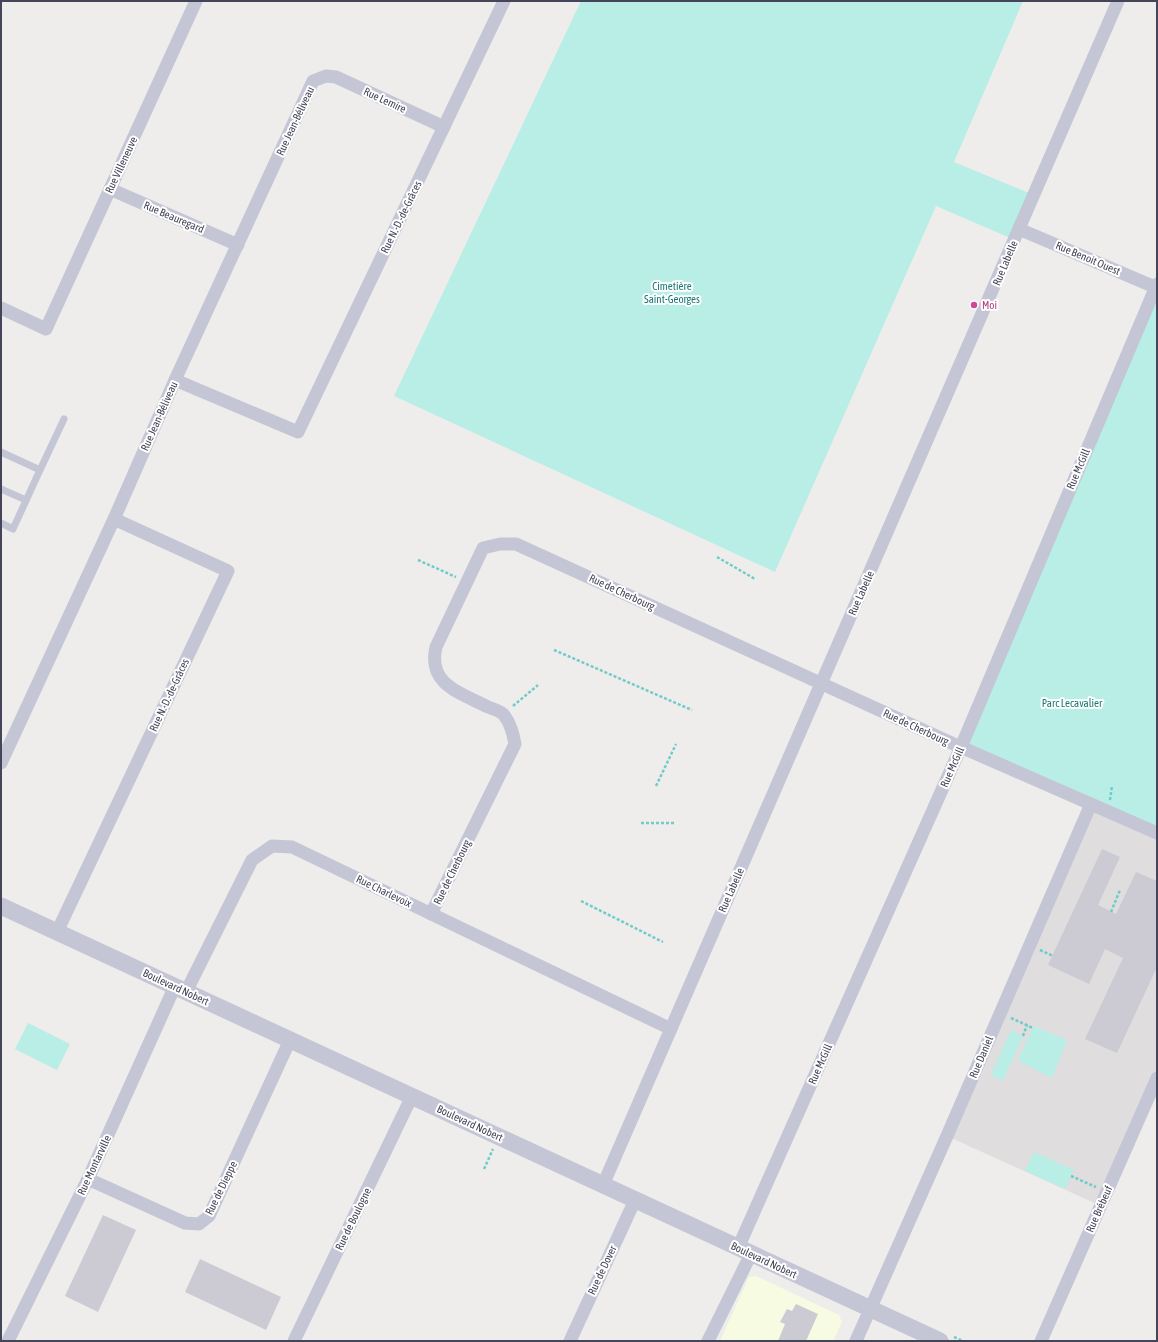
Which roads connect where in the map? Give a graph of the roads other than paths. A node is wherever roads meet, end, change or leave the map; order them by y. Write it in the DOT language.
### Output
graph roads {
  1 [pos="196,1"];
  2 [pos="504,1"];
  3 [pos="1118,1"];
  4 [pos="326,76"];
  5 [pos="444,127"];
  6 [pos="110,189"];
  7 [pos="1019,229"];
  8 [pos="238,245"];
  9 [pos="1156,286"];
  10 [pos="1,308"];
  11 [pos="175,380"];
  12 [pos="64,419"];
  13 [pos="1,452"];
  14 [pos="40,470"];
  15 [pos="1,488"];
  16 [pos="26,500"];
  17 [pos="114,519"];
  18 [pos="1,523"];
  19 [pos="821,683"];
  20 [pos="961,747"];
  21 [pos="1,763"];
  22 [pos="1091,804"];
  23 [pos="1157,833"];
  24 [pos="1,906"];
  25 [pos="431,914"];
  26 [pos="57,932"];
  27 [pos="180,989"];
  28 [pos="671,1028"];
  29 [pos="290,1040"];
  30 [pos="1157,1078"];
  31 [pos="412,1096"];
  32 [pos="88,1179"];
  33 [pos="603,1185"];
  34 [pos="635,1200"];
  35 [pos="745,1251"];
  36 [pos="870,1309"];
  37 [pos="8,1341"];
  38 [pos="294,1341"];
  39 [pos="570,1341"];
  40 [pos="708,1341"];
  41 [pos="856,1341"];
  42 [pos="940,1341"];
  43 [pos="1041,1341"];
  1 -- 6 [label="street, Rue Villeneuve"];
  2 -- 5 [label="street, Rue N.-D.-de-Grâces"];
  3 -- 7 [label="street, Rue Labelle"];
  4 -- 5 [label="street, Rue Lemire"];
  4 -- 8 [label="street, Rue Jean-Béliveau"];
  5 -- 11 [label="street, Rue N.-D.-de-Grâces"];
  6 -- 8 [label="street, Rue Beauregard"];
  6 -- 10 [label="street, Rue Villeneuve"];
  7 -- 9 [label="street, Rue Benoit Ouest"];
  7 -- 19 [label="street, Rue Labelle"];
  8 -- 11 [label="street, Rue Jean-Béliveau"];
  9 -- 20 [label="street, Rue McGill"];
  11 -- 17 [label="street, Rue Jean-Béliveau"];
  12 -- 14 [label="lane"];
  13 -- 14 [label="lane"];
  14 -- 16 [label="lane"];
  15 -- 16 [label="lane"];
  16 -- 18 [label="lane"];
  17 -- 21 [label="street, Rue Jean-Béliveau"];
  17 -- 26 [label="street, Rue N.-D.-de-Grâces"];
  19 -- 20 [label="street, Rue de Cherbourg"];
  19 -- 25 [label="street, Rue de Cherbourg"];
  19 -- 28 [label="street, Rue Labelle"];
  20 -- 22 [label="street, Rue de Cherbourg"];
  20 -- 35 [label="street, Rue McGill"];
  22 -- 23 [label="street, Rue de Cherbourg"];
  22 -- 36 [label="street, Rue Daniel"];
  24 -- 26 [label="street, Boulevard Nobert"];
  25 -- 27 [label="street, Rue Charlevoix"];
  25 -- 28 [label="street, Rue Charlevoix"];
  26 -- 27 [label="street, Boulevard Nobert"];
  27 -- 29 [label="street, Boulevard Nobert"];
  27 -- 32 [label="street, Rue Montarville"];
  28 -- 33 [label="street, Rue Labelle"];
  29 -- 31 [label="street, Boulevard Nobert"];
  29 -- 32 [label="street, Rue de Dieppe"];
  30 -- 43 [label="street, Rue Brébeuf"];
  31 -- 33 [label="street, Boulevard Nobert"];
  31 -- 38 [label="street, Rue de Boulogne"];
  32 -- 37 [label="street, Rue Montarville"];
  33 -- 34 [label="street, Boulevard Nobert"];
  34 -- 35 [label="street, Boulevard Nobert"];
  34 -- 39 [label="street, Rue de Dover"];
  35 -- 36 [label="street, Boulevard Nobert"];
  35 -- 40 [label="street, Rue McGill"];
  36 -- 41 [label="street, Rue Daniel"];
  36 -- 42 [label="street, Boulevard Nobert"];
}
